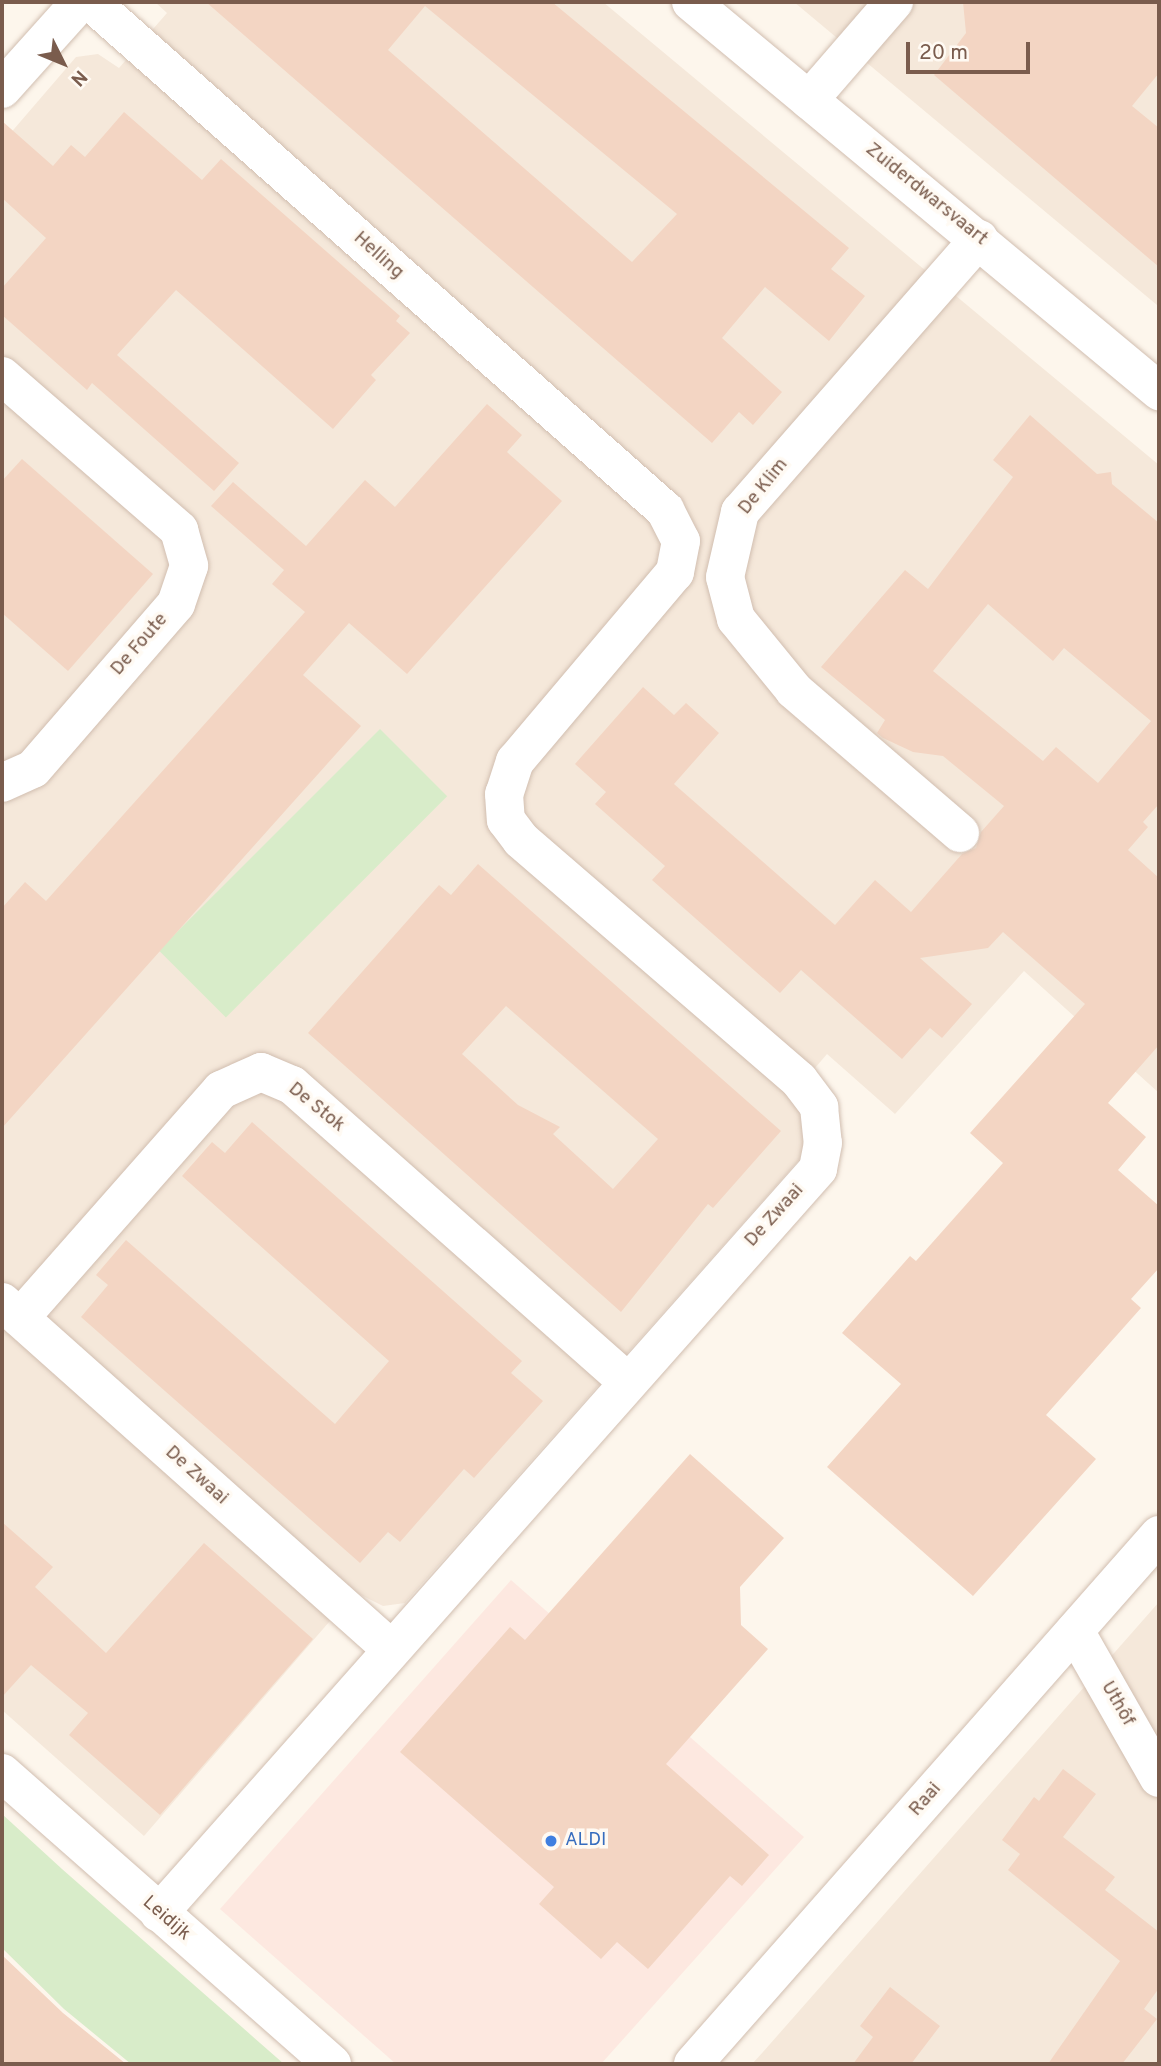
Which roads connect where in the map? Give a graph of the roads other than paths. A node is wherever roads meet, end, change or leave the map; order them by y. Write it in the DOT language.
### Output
graph roads {
  1 [pos="80,2"];
  2 [pos="92,2"];
  3 [pos="691,2"];
  4 [pos="894,2"];
  5 [pos="2,89"];
  6 [pos="809,100"];
  7 [pos="979,239"];
  8 [pos="2,376"];
  9 [pos="1159,390"];
  10 [pos="2,783"];
  11 [pos="504,794"];
  12 [pos="960,833"];
  13 [pos="11,1310"];
  14 [pos="627,1381"];
  15 [pos="1159,1535"];
  16 [pos="1074,1631"];
  17 [pos="391,1649"];
  18 [pos="2,1773"];
  19 [pos="1159,1778"];
  20 [pos="159,1913"];
  21 [pos="332,2064"];
  22 [pos="693,2064"];
  1 -- 5 [label="street"];
  2 -- 11 [label="street, Helling"];
  3 -- 6 [label="street, Zuiderdwarsvaart"];
  4 -- 6 [label="street"];
  6 -- 7 [label="street, Zuiderdwarsvaart"];
  7 -- 9 [label="street, Zuiderdwarsvaart"];
  7 -- 12 [label="street, De Klim"];
  8 -- 10 [label="street, De Foute"];
  11 -- 14 [label="street, De Zwaai"];
  13 -- 14 [label="street, De Stok"];
  13 -- 17 [label="street, De Zwaai"];
  14 -- 17 [label="street, De Zwaai"];
  15 -- 16 [label="street, Raai"];
  16 -- 19 [label="street, Uthôf"];
  16 -- 22 [label="street, Raai"];
  17 -- 20 [label="street, De Zwaai"];
  18 -- 20 [label="street, Leidijk"];
  20 -- 21 [label="street, Leidijk"];
}
